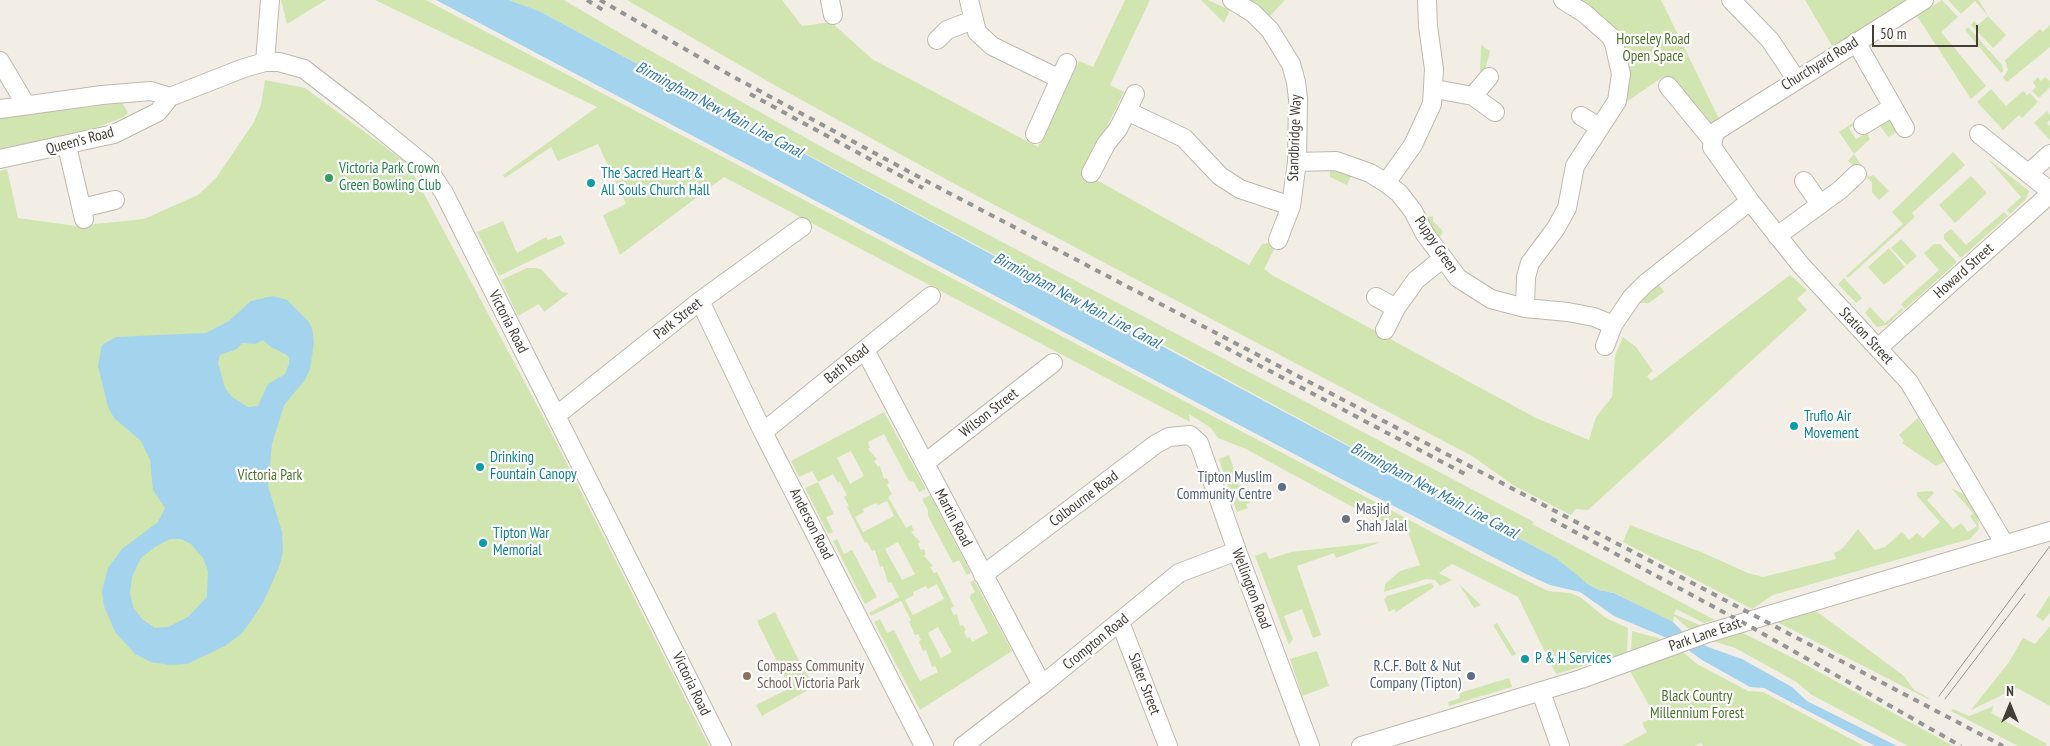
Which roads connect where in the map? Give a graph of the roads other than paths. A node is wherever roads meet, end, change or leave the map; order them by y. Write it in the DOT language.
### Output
graph roads {
  1 [pos="270,0"];
  2 [pos="969,0"];
  3 [pos="1232,0"];
  4 [pos="1427,0"];
  5 [pos="1563,0"];
  6 [pos="1731,0"];
  7 [pos="1924,0"];
  8 [pos="973,20"];
  9 [pos="937,40"];
  10 [pos="1856,42"];
  11 [pos="0,61"];
  12 [pos="265,62"];
  13 [pos="1067,63"];
  14 [pos="1489,77"];
  15 [pos="1060,79"];
  16 [pos="1796,79"];
  17 [pos="1668,86"];
  18 [pos="1434,89"];
  19 [pos="119,94"];
  20 [pos="1134,94"];
  21 [pos="1473,96"];
  22 [pos="170,97"];
  23 [pos="26,105"];
  24 [pos="1893,107"];
  25 [pos="0,109"];
  26 [pos="1127,111"];
  27 [pos="158,112"];
  28 [pos="1495,112"];
  29 [pos="1581,116"];
  30 [pos="130,125"];
  31 [pos="1863,125"];
  32 [pos="1599,127"];
  33 [pos="1905,128"];
  34 [pos="1034,134"];
  35 [pos="1979,134"];
  36 [pos="1715,135"];
  37 [pos="67,146"];
  38 [pos="2050,154"];
  39 [pos="0,159"];
  40 [pos="1296,162"];
  41 [pos="1092,173"];
  42 [pos="2029,173"];
  43 [pos="1857,174"];
  44 [pos="1804,181"];
  45 [pos="1386,183"];
  46 [pos="2050,192"];
  47 [pos="115,200"];
  48 [pos="1750,201"];
  49 [pos="1820,204"];
  50 [pos="1290,206"];
  51 [pos="802,227"];
  52 [pos="1777,236"];
  53 [pos="1278,240"];
  54 [pos="1442,259"];
  55 [pos="931,296"];
  56 [pos="1376,297"];
  57 [pos="700,301"];
  58 [pos="1396,308"];
  59 [pos="1525,308"];
  60 [pos="1614,325"];
  61 [pos="1385,330"];
  62 [pos="1605,346"];
  63 [pos="1878,348"];
  64 [pos="865,350"];
  65 [pos="1053,363"];
  66 [pos="557,415"];
  67 [pos="763,432"];
  68 [pos="1190,435"];
  69 [pos="925,464"];
  70 [pos="2050,530"];
  71 [pos="2004,543"];
  72 [pos="1237,551"];
  73 [pos="984,575"];
  74 [pos="1120,622"];
  75 [pos="1042,685"];
  76 [pos="1541,692"];
  77 [pos="722,746"];
  78 [pos="924,746"];
  79 [pos="963,746"];
  80 [pos="1168,746"];
  81 [pos="1310,746"];
  82 [pos="1362,746"];
  83 [pos="1560,746"];
  1 -- 12 [label="street"];
  2 -- 8 [label="street"];
  3 -- 40 [label="street, Standbridge Way"];
  4 -- 18 [label="street"];
  5 -- 32 [label="street"];
  6 -- 16 [label="street"];
  7 -- 10 [label="street, Churchyard Road"];
  8 -- 9 [label="street"];
  8 -- 15 [label="street"];
  10 -- 16 [label="street, Churchyard Road"];
  10 -- 24 [label="street"];
  11 -- 23 [label="street"];
  12 -- 22 [label="street, Victoria Road"];
  12 -- 66 [label="street, Victoria Road"];
  13 -- 15 [label="street"];
  14 -- 21 [label="street"];
  15 -- 34 [label="street"];
  16 -- 36 [label="street, Churchyard Road"];
  17 -- 36 [label="street, Station Street"];
  18 -- 21 [label="street"];
  18 -- 45 [label="street"];
  19 -- 22 [label="street"];
  19 -- 23 [label="street"];
  19 -- 30 [label="street"];
  20 -- 26 [label="street"];
  21 -- 28 [label="street"];
  22 -- 27 [label="street, Victoria Road"];
  23 -- 25 [label="street"];
  24 -- 31 [label="street"];
  24 -- 33 [label="street"];
  26 -- 41 [label="street"];
  26 -- 50 [label="street"];
  27 -- 30 [label="street, Queen's Road"];
  29 -- 32 [label="street"];
  30 -- 37 [label="street, Queen's Road"];
  32 -- 59 [label="street"];
  35 -- 42 [label="street"];
  36 -- 48 [label="street, Station Street"];
  37 -- 39 [label="street, Queen's Road"];
  37 -- 47 [label="street"];
  38 -- 42 [label="street"];
  40 -- 45 [label="street, Puppy Green"];
  40 -- 50 [label="street, Standbridge Way"];
  42 -- 46 [label="street"];
  43 -- 49 [label="street"];
  44 -- 49 [label="street"];
  45 -- 54 [label="street, Puppy Green"];
  46 -- 63 [label="street, Howard Street"];
  48 -- 52 [label="street, Station Street"];
  48 -- 60 [label="street"];
  49 -- 52 [label="street"];
  50 -- 53 [label="street, Standbridge Way"];
  51 -- 57 [label="street, Park Street"];
  52 -- 63 [label="street, Station Street"];
  54 -- 58 [label="street"];
  54 -- 59 [label="street, Puppy Green"];
  55 -- 64 [label="street, Bath Road"];
  56 -- 58 [label="street"];
  57 -- 66 [label="street, Park Street"];
  57 -- 67 [label="street, Anderson Road"];
  58 -- 61 [label="street"];
  59 -- 60 [label="street, Puppy Green"];
  60 -- 62 [label="street"];
  63 -- 71 [label="street, Station Street"];
  64 -- 67 [label="street, Bath Road"];
  64 -- 69 [label="street, Martin Road"];
  65 -- 69 [label="street, Wilson Street"];
  66 -- 77 [label="street, Victoria Road"];
  67 -- 78 [label="street, Anderson Road"];
  68 -- 72 [label="street, Wellington Road"];
  68 -- 73 [label="street, Colbourne Road"];
  69 -- 73 [label="street, Martin Road"];
  70 -- 71 [label="street, Park Lane East"];
  71 -- 76 [label="street, Park Lane East"];
  72 -- 74 [label="street, Crompton Road"];
  72 -- 81 [label="street, Wellington Road"];
  73 -- 75 [label="street, Martin Road"];
  74 -- 75 [label="street, Crompton Road"];
  74 -- 80 [label="street, Slater Street"];
  75 -- 79 [label="street, Crompton Road"];
  76 -- 82 [label="street, Park Lane East"];
  76 -- 83 [label="street"];
}
